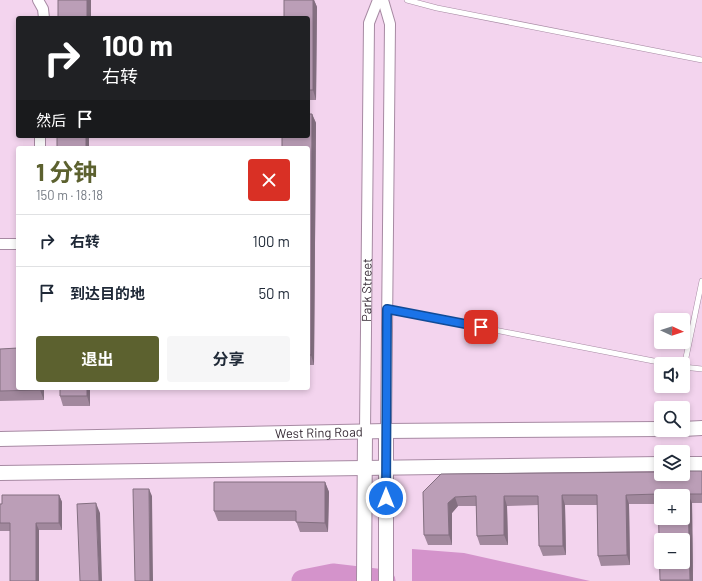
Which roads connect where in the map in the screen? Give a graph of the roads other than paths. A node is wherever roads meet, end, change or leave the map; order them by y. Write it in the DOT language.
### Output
graph roads {
  1 [pos="38,0"];
  2 [pos="378,0"];
  3 [pos="383,0"];
  4 [pos="407,0"];
  5 [pos="44,16"];
  6 [pos="702,60"];
  7 [pos="0,244"];
  8 [pos="16,244"];
  9 [pos="702,281"];
  10 [pos="387,309"];
  11 [pos="686,357"];
  12 [pos="654,361"];
  13 [pos="690,368"];
  14 [pos="702,369"];
  15 [pos="690,428"];
  16 [pos="702,428"];
  17 [pos="654,429"];
  18 [pos="386,431"];
  19 [pos="365,432"];
  20 [pos="0,439"];
  21 [pos="654,464"];
  22 [pos="690,464"];
  23 [pos="702,464"];
  24 [pos="364,467"];
  25 [pos="386,468"];
  26 [pos="0,473"];
  27 [pos="364,581"];
  28 [pos="386,581"];
  1 -- 5 [label="street"];
  2 -- 19 [label="street, Park Street"];
  3 -- 10 [label="street, Park Street"];
  4 -- 6 [label="lane"];
  7 -- 8 [label="street"];
  9 -- 11 [label="lane"];
  10 -- 12 [label="lane"];
  10 -- 18 [label="street, Park Street"];
  13 -- 14 [label="lane"];
  15 -- 16 [label="main road"];
  17 -- 18 [label="main road, West Ring Road"];
  18 -- 19 [label="main road, West Ring Road"];
  18 -- 25 [label="main road, Park Street"];
  19 -- 20 [label="main road, West Ring Road"];
  19 -- 24 [label="main road, Park Street"];
  21 -- 25 [label="main road"];
  22 -- 23 [label="main road"];
  24 -- 25 [label="main road"];
  24 -- 26 [label="main road"];
  24 -- 27 [label="main road, Park Street"];
  25 -- 28 [label="main road, Park Street"];
}
